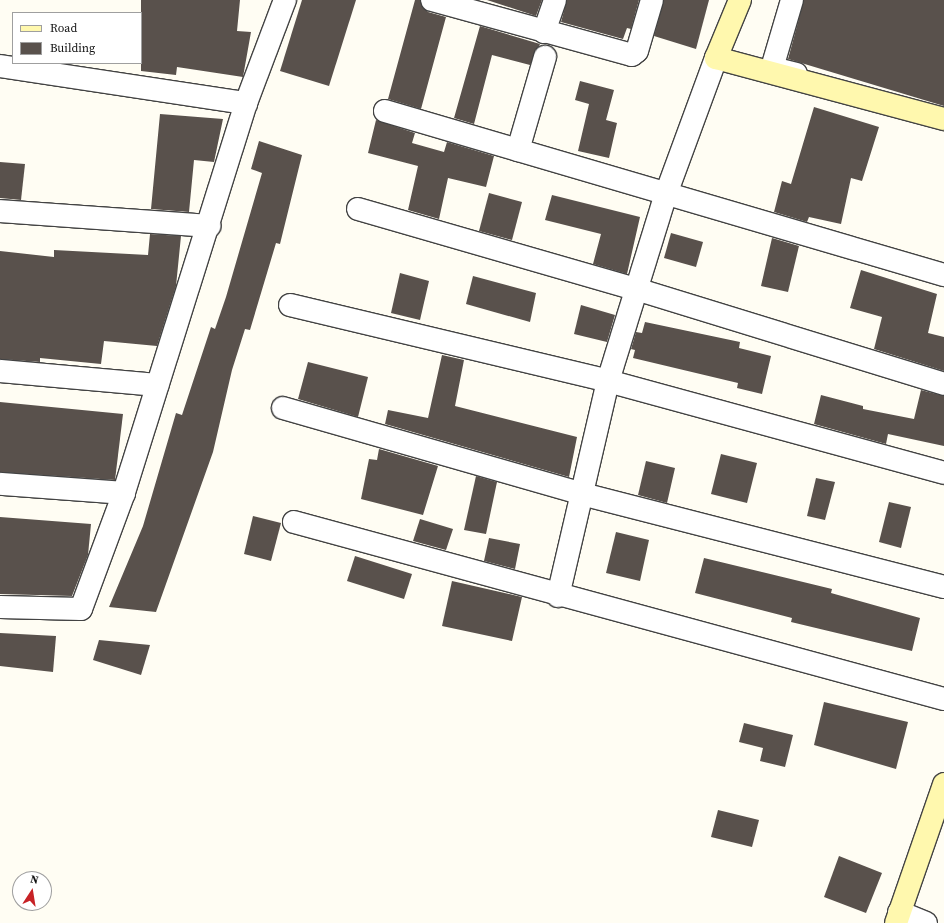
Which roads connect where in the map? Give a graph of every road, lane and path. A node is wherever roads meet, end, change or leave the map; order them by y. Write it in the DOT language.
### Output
graph roads {
  1 [pos="285,0"];
  2 [pos="432,0"];
  3 [pos="555,0"];
  4 [pos="652,0"];
  5 [pos="740,0"];
  6 [pos="792,0"];
  7 [pos="454,2"];
  8 [pos="544,32"];
  9 [pos="545,57"];
  10 [pos="716,58"];
  11 [pos="0,66"];
  12 [pos="246,103"];
  13 [pos="385,111"];
  14 [pos="944,112"];
  15 [pos="944,119"];
  16 [pos="518,150"];
  17 [pos="666,194"];
  18 [pos="358,209"];
  19 [pos="0,211"];
  20 [pos="209,226"];
  21 [pos="944,275"];
  22 [pos="636,289"];
  23 [pos="290,305"];
  24 [pos="0,371"];
  25 [pos="608,381"];
  26 [pos="944,384"];
  27 [pos="157,385"];
  28 [pos="283,408"];
  29 [pos="944,473"];
  30 [pos="0,484"];
  31 [pos="124,493"];
  32 [pos="582,494"];
  33 [pos="294,522"];
  34 [pos="944,587"];
  35 [pos="558,596"];
  36 [pos="0,607"];
  37 [pos="944,699"];
  38 [pos="942,796"];
  39 [pos="897,918"];
  40 [pos="926,923"];
  1 -- 12 [label="street"];
  2 -- 7 [label="street"];
  3 -- 8 [label="street"];
  4 -- 8 [label="street"];
  5 -- 10 [label="street"];
  6 -- 14 [label="street"];
  7 -- 8 [label="street"];
  9 -- 16 [label="street"];
  10 -- 15 [label="street"];
  10 -- 17 [label="street"];
  11 -- 12 [label="street"];
  12 -- 20 [label="street"];
  13 -- 16 [label="street"];
  16 -- 17 [label="street"];
  17 -- 21 [label="street"];
  17 -- 22 [label="street"];
  18 -- 22 [label="street"];
  19 -- 20 [label="street"];
  20 -- 27 [label="street"];
  22 -- 25 [label="street"];
  22 -- 26 [label="street"];
  23 -- 25 [label="street"];
  24 -- 27 [label="street"];
  25 -- 29 [label="street"];
  25 -- 32 [label="street"];
  27 -- 31 [label="street"];
  28 -- 32 [label="street"];
  30 -- 31 [label="street"];
  31 -- 36 [label="street"];
  32 -- 34 [label="street"];
  32 -- 35 [label="street"];
  33 -- 35 [label="street"];
  35 -- 37 [label="street"];
  38 -- 39 [label="street"];
  39 -- 40 [label="street"];
}
